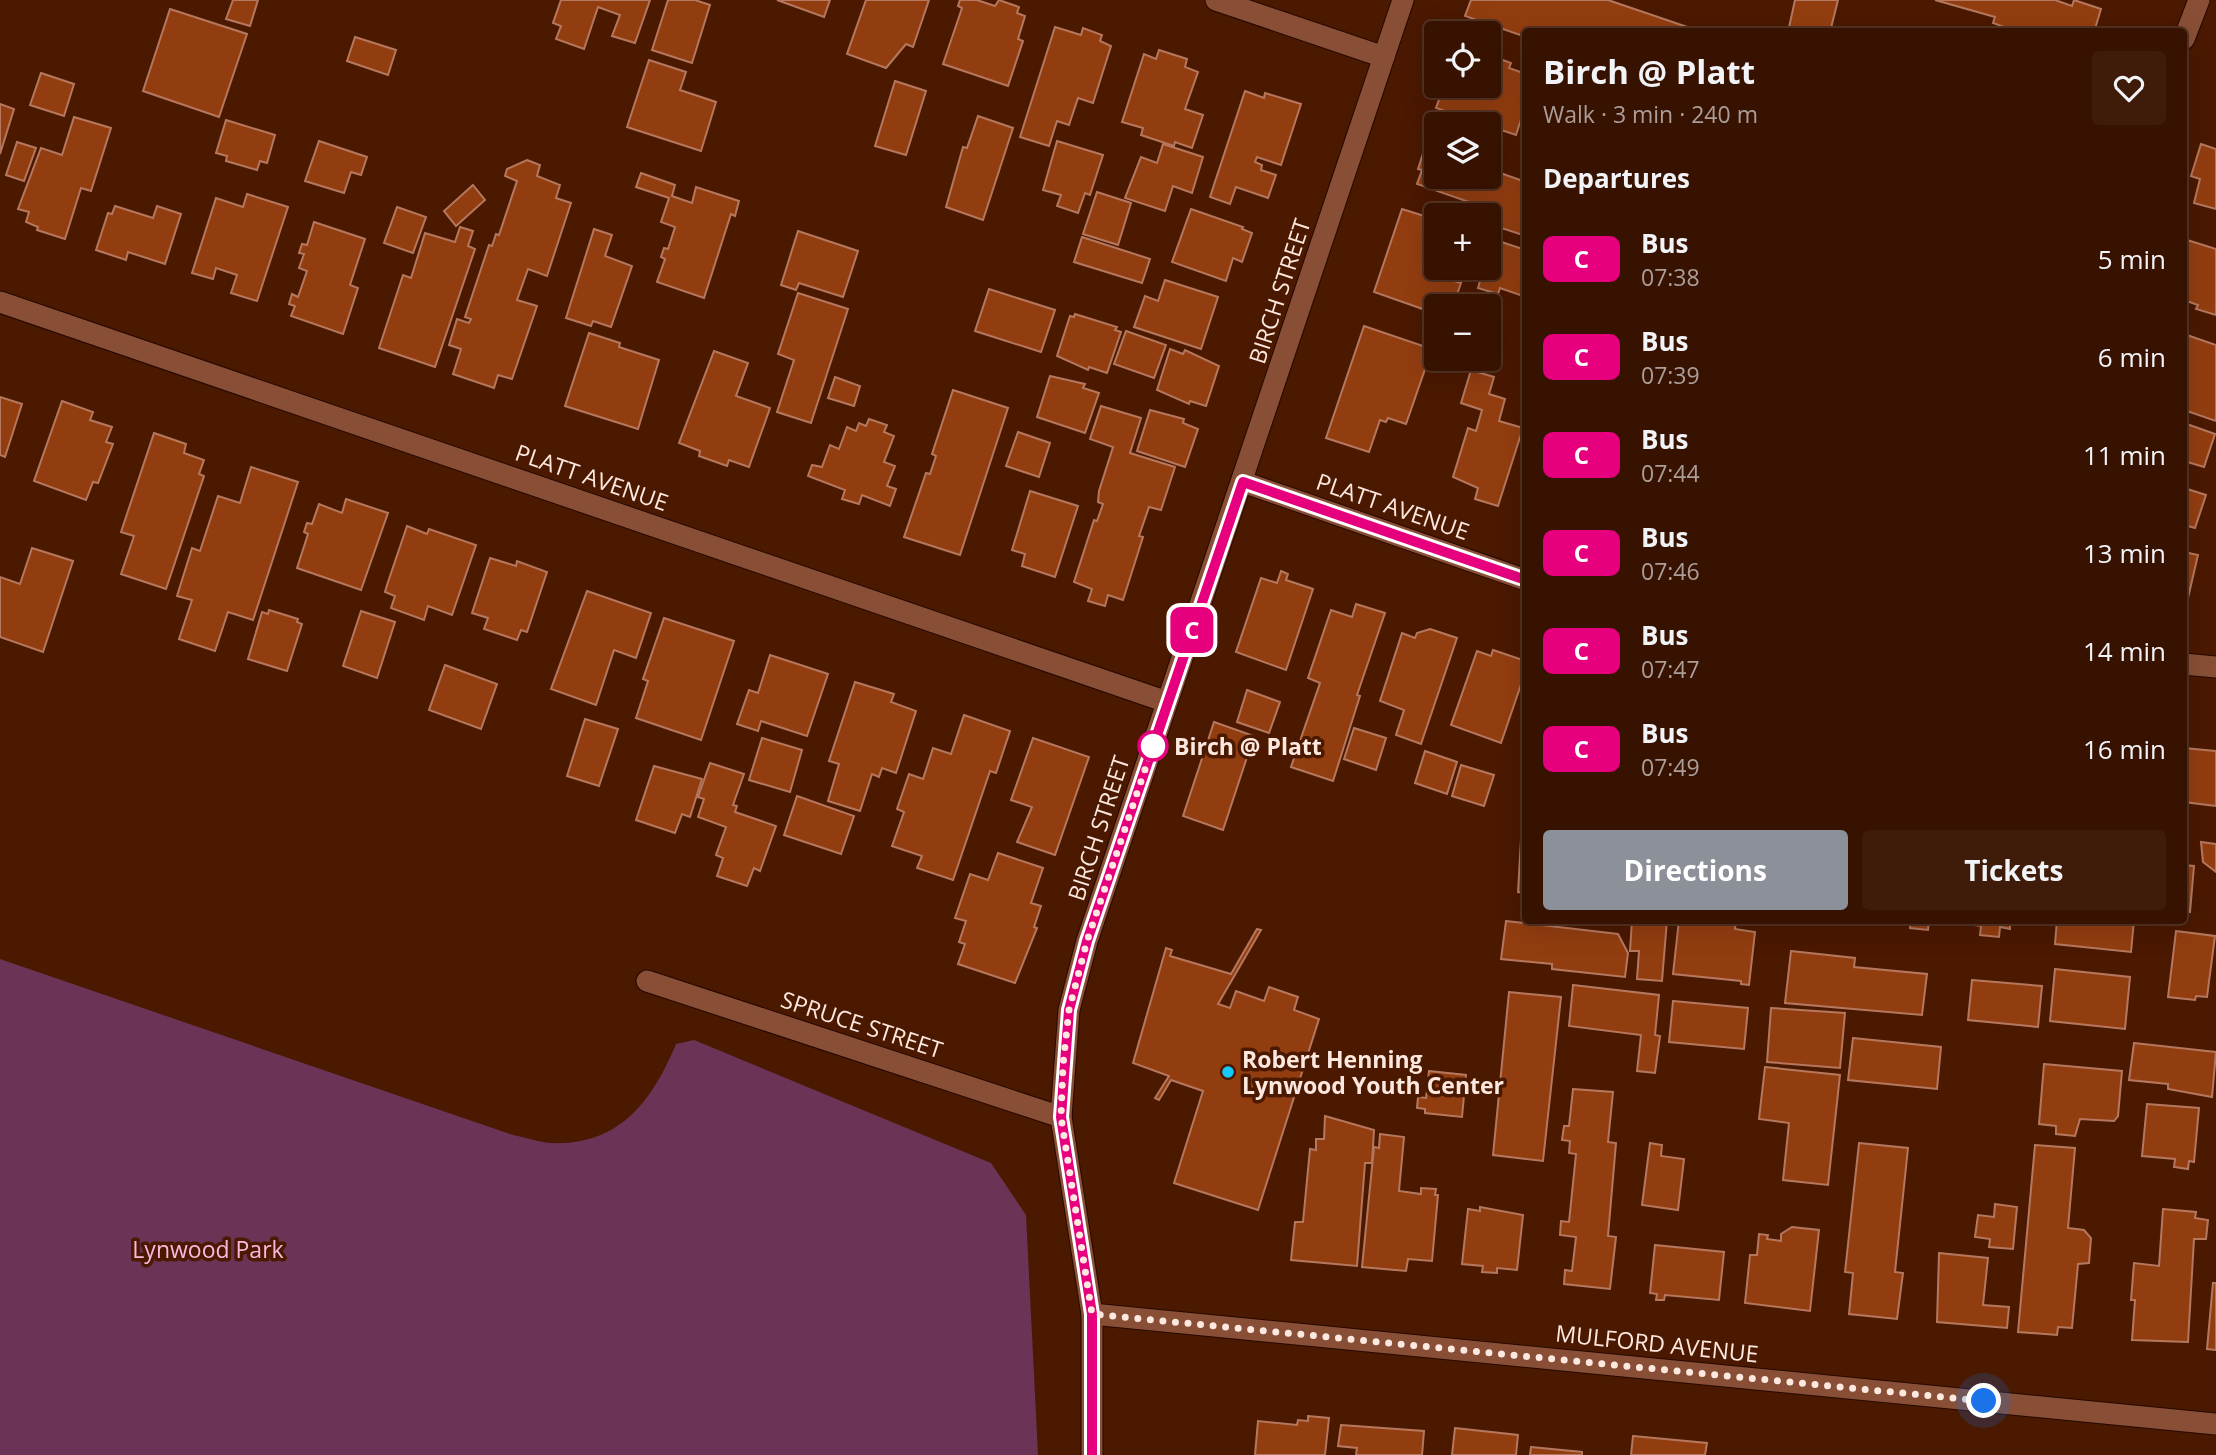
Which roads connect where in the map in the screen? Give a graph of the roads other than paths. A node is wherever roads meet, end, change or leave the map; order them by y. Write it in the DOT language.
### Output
graph roads {
  1 [pos="1216,0"];
  2 [pos="1403,0"];
  3 [pos="2199,0"];
  4 [pos="2187,31"];
  5 [pos="1384,57"];
  6 [pos="0,302"];
  7 [pos="1243,482"];
  8 [pos="1522,579"];
  9 [pos="2187,664"];
  10 [pos="2216,667"];
  11 [pos="1167,702"];
  12 [pos="647,981"];
  13 [pos="1061,1117"];
  14 [pos="1092,1314"];
  15 [pos="2216,1424"];
  16 [pos="1092,1455"];
  1 -- 5 [label="street"];
  2 -- 5 [label="street, BIRCH STREET"];
  3 -- 4 [label="street"];
  5 -- 7 [label="street, BIRCH STREET"];
  6 -- 11 [label="street, PLATT AVENUE"];
  7 -- 8 [label="street, PLATT AVENUE"];
  7 -- 11 [label="street, BIRCH STREET"];
  9 -- 10 [label="street"];
  11 -- 13 [label="street, BIRCH STREET"];
  12 -- 13 [label="street, SPRUCE STREET"];
  13 -- 14 [label="street, BIRCH STREET"];
  14 -- 15 [label="street, MULFORD AVENUE"];
  14 -- 16 [label="street, BIRCH STREET"];
}
